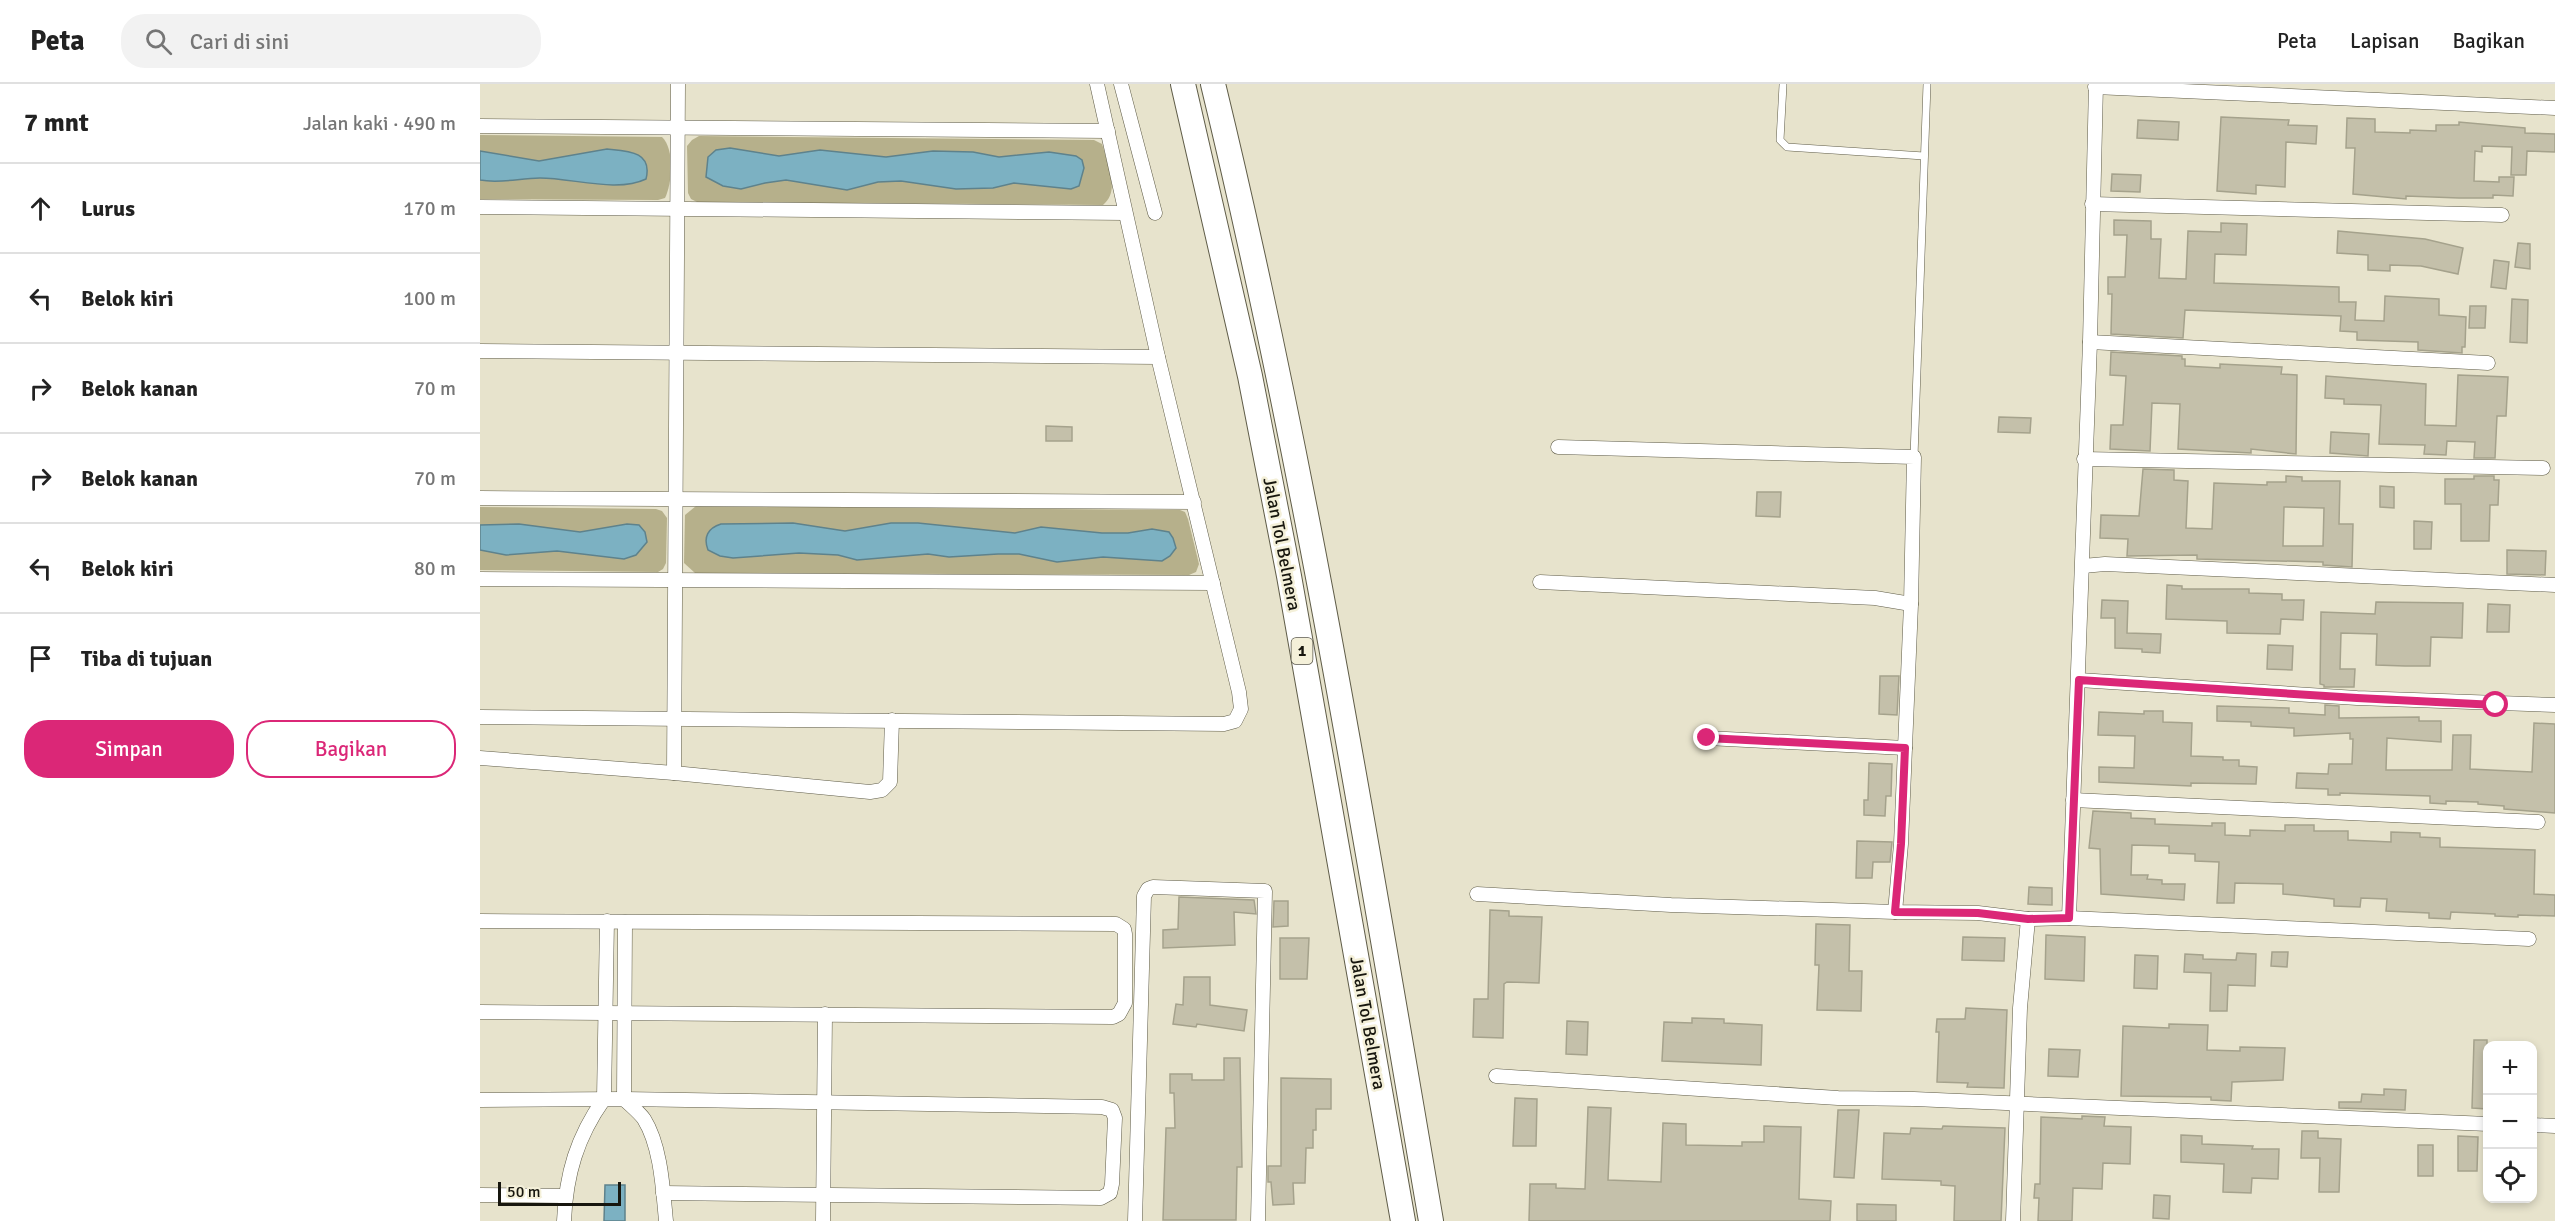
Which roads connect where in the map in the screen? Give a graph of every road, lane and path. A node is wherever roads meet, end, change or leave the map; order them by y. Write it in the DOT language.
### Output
graph roads {
  1 [pos="678,84"];
  2 [pos="1097,84"];
  3 [pos="1121,84"];
  4 [pos="1183,84"];
  5 [pos="1214,84"];
  6 [pos="1927,84"];
  7 [pos="1783,85"];
  8 [pos="2095,86"];
  9 [pos="2555,108"];
  10 [pos="480,126"];
  11 [pos="678,127"];
  12 [pos="1108,131"];
  13 [pos="1924,156"];
  14 [pos="2092,204"];
  15 [pos="480,207"];
  16 [pos="677,208"];
  17 [pos="1125,213"];
  18 [pos="1155,213"];
  19 [pos="2502,215"];
  20 [pos="2090,342"];
  21 [pos="480,351"];
  22 [pos="676,354"];
  23 [pos="1158,357"];
  24 [pos="2488,363"];
  25 [pos="1558,447"];
  26 [pos="1914,457"];
  27 [pos="2084,459"];
  28 [pos="2542,468"];
  29 [pos="480,498"];
  30 [pos="675,499"];
  31 [pos="1194,502"];
  32 [pos="2083,566"];
  33 [pos="480,579"];
  34 [pos="675,580"];
  35 [pos="1540,582"];
  36 [pos="1213,583"];
  37 [pos="2555,585"];
  38 [pos="1911,604"];
  39 [pos="2079,680"];
  40 [pos="2555,705"];
  41 [pos="480,717"];
  42 [pos="674,719"];
  43 [pos="892,720"];
  44 [pos="1707,738"];
  45 [pos="1905,748"];
  46 [pos="480,758"];
  47 [pos="674,773"];
  48 [pos="2073,800"];
  49 [pos="2538,822"];
  50 [pos="1477,894"];
  51 [pos="1895,912"];
  52 [pos="2069,918"];
  53 [pos="2028,919"];
  54 [pos="480,921"];
  55 [pos="607,921"];
  56 [pos="625,922"];
  57 [pos="2529,939"];
  58 [pos="480,1012"];
  59 [pos="606,1013"];
  60 [pos="624,1014"];
  61 [pos="825,1014"];
  62 [pos="1496,1077"];
  63 [pos="604,1098"];
  64 [pos="624,1098"];
  65 [pos="480,1100"];
  66 [pos="824,1103"];
  67 [pos="2018,1104"];
  68 [pos="2483,1124"];
  69 [pos="2537,1125"];
  70 [pos="2555,1126"];
  71 [pos="663,1193"];
  72 [pos="480,1195"];
  73 [pos="565,1196"];
  74 [pos="824,1196"];
  75 [pos="564,1221"];
  76 [pos="666,1221"];
  77 [pos="823,1221"];
  78 [pos="1135,1221"];
  79 [pos="1258,1221"];
  80 [pos="1403,1221"];
  81 [pos="1431,1221"];
  82 [pos="2013,1221"];
  1 -- 11 [label="street"];
  2 -- 12 [label="street"];
  3 -- 18 [label="street"];
  4 -- 80 [label="highway, Jalan Tol Belmera / 1"];
  5 -- 81 [label="highway, Jalan Tol Belmera / 1"];
  6 -- 13 [label="lane"];
  7 -- 13 [label="lane"];
  8 -- 9 [label="street"];
  8 -- 14 [label="street"];
  10 -- 11 [label="street"];
  11 -- 12 [label="street"];
  11 -- 16 [label="street"];
  12 -- 17 [label="street"];
  13 -- 26 [label="lane"];
  14 -- 19 [label="street"];
  14 -- 20 [label="street"];
  15 -- 16 [label="street"];
  16 -- 17 [label="street"];
  16 -- 22 [label="street"];
  17 -- 23 [label="street"];
  20 -- 24 [label="street"];
  20 -- 27 [label="street"];
  21 -- 22 [label="street"];
  22 -- 23 [label="street"];
  22 -- 30 [label="street"];
  23 -- 31 [label="street"];
  25 -- 26 [label="street"];
  26 -- 38 [label="street"];
  27 -- 28 [label="street"];
  27 -- 32 [label="street"];
  29 -- 30 [label="street"];
  30 -- 31 [label="street"];
  30 -- 34 [label="street"];
  31 -- 36 [label="street"];
  32 -- 37 [label="street"];
  32 -- 39 [label="street"];
  33 -- 34 [label="street"];
  34 -- 36 [label="street"];
  34 -- 42 [label="street"];
  35 -- 38 [label="street"];
  36 -- 43 [label="street"];
  38 -- 45 [label="street"];
  39 -- 40 [label="street"];
  39 -- 48 [label="street"];
  41 -- 42 [label="street"];
  42 -- 43 [label="street"];
  42 -- 47 [label="street"];
  43 -- 47 [label="street"];
  44 -- 45 [label="street"];
  45 -- 51 [label="street"];
  46 -- 47 [label="street"];
  48 -- 49 [label="street"];
  48 -- 52 [label="street"];
  50 -- 51 [label="street"];
  51 -- 53 [label="street"];
  52 -- 53 [label="street"];
  52 -- 57 [label="street"];
  53 -- 67 [label="street"];
  54 -- 55 [label="street"];
  55 -- 56 [label="street"];
  55 -- 59 [label="street"];
  56 -- 60 [label="street"];
  56 -- 61 [label="street"];
  58 -- 59 [label="street"];
  59 -- 60 [label="street"];
  59 -- 63 [label="street"];
  60 -- 61 [label="street"];
  60 -- 64 [label="street"];
  61 -- 66 [label="street"];
  62 -- 67 [label="street"];
  63 -- 64 [label="street"];
  63 -- 65 [label="street"];
  63 -- 73 [label="street"];
  64 -- 66 [label="street"];
  64 -- 71 [label="street"];
  66 -- 74 [label="street"];
  66 -- 74 [label="street"];
  67 -- 68 [label="street"];
  67 -- 82 [label="street"];
  69 -- 70 [label="street"];
  71 -- 74 [label="street"];
  71 -- 76 [label="street"];
  72 -- 73 [label="street"];
  73 -- 75 [label="street"];
  74 -- 77 [label="street"];
  78 -- 79 [label="street"];
}
